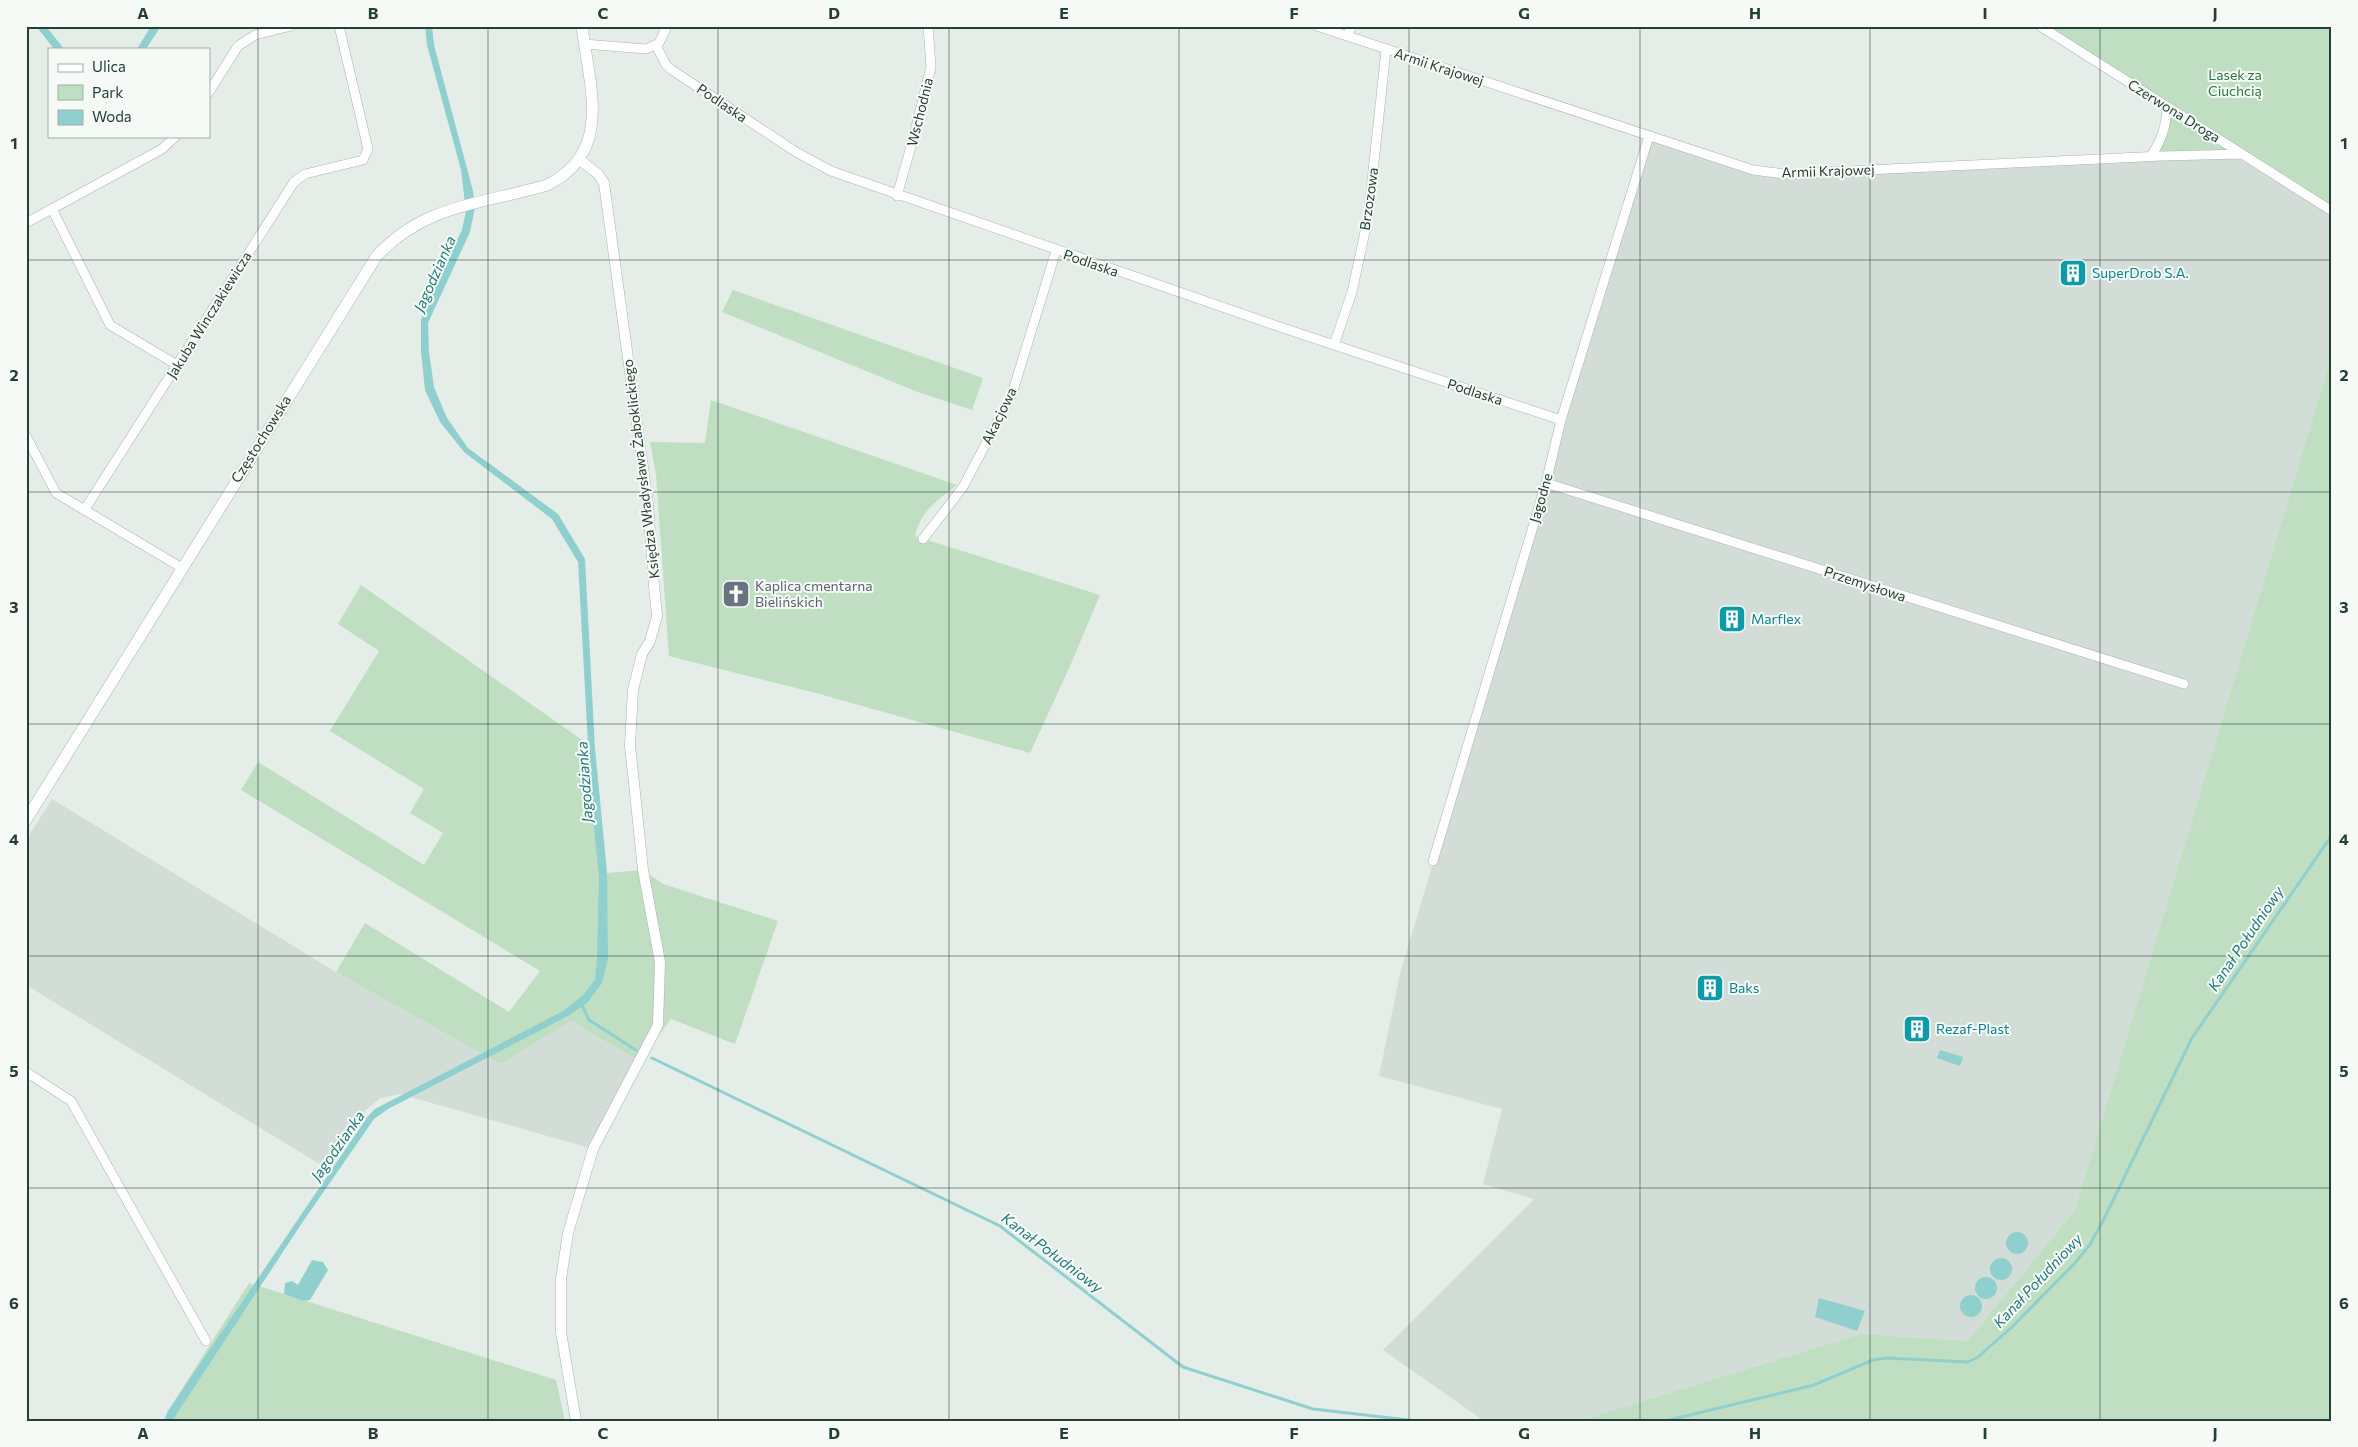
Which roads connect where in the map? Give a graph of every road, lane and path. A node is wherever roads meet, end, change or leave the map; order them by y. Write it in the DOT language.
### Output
graph roads {
  1 [pos="291,26"];
  2 [pos="339,26"];
  3 [pos="582,26"];
  4 [pos="668,26"];
  5 [pos="928,26"];
  6 [pos="1317,26"];
  7 [pos="1352,26"];
  8 [pos="2040,26"];
  9 [pos="1347,36"];
  10 [pos="584,44"];
  11 [pos="656,45"];
  12 [pos="1386,50"];
  13 [pos="210,90"];
  14 [pos="2167,107"];
  15 [pos="1649,136"];
  16 [pos="174,138"];
  17 [pos="2242,154"];
  18 [pos="2151,156"];
  19 [pos="580,160"];
  20 [pos="897,196"];
  21 [pos="52,209"];
  22 [pos="2332,211"];
  23 [pos="26,223"];
  24 [pos="1056,251"];
  25 [pos="1334,345"];
  26 [pos="177,365"];
  27 [pos="1561,420"];
  28 [pos="26,436"];
  29 [pos="1546,482"];
  30 [pos="85,509"];
  31 [pos="923,539"];
  32 [pos="182,568"];
  33 [pos="2184,684"];
  34 [pos="26,820"];
  35 [pos="1433,861"];
  36 [pos="26,1072"];
  37 [pos="206,1341"];
  38 [pos="576,1421"];
  1 -- 13 [label="street"];
  2 -- 26 [label="street, Jakuba Winczakiewicza"];
  3 -- 10 [label="main road"];
  4 -- 11 [label="street"];
  5 -- 20 [label="street, Wschodnia"];
  6 -- 9 [label="street, Armii Krajowej"];
  7 -- 9 [label="street"];
  8 -- 14 [label="street, Czerwona Droga"];
  9 -- 12 [label="street, Armii Krajowej"];
  10 -- 11 [label="street"];
  10 -- 19 [label="main road"];
  11 -- 20 [label="street, Podlaska"];
  12 -- 15 [label="street, Armii Krajowej"];
  12 -- 25 [label="street, Brzozowa"];
  14 -- 17 [label="street, Czerwona Droga"];
  14 -- 18 [label="street"];
  15 -- 18 [label="street, Armii Krajowej"];
  15 -- 27 [label="street, Jagodne"];
  16 -- 21 [label="street"];
  17 -- 18 [label="street, Armii Krajowej"];
  17 -- 22 [label="street, Czerwona Droga"];
  19 -- 32 [label="main road, Częstochowska"];
  19 -- 38 [label="street, Księdza Władysława Żaboklickiego"];
  20 -- 24 [label="street, Podlaska"];
  21 -- 23 [label="street"];
  21 -- 26 [label="street"];
  24 -- 25 [label="street, Podlaska"];
  24 -- 31 [label="street, Akacjowa"];
  25 -- 27 [label="street, Podlaska"];
  26 -- 30 [label="street, Jakuba Winczakiewicza"];
  27 -- 29 [label="street, Jagodne"];
  28 -- 30 [label="street"];
  29 -- 33 [label="street, Przemysłowa"];
  29 -- 35 [label="street, Jagodne"];
  30 -- 32 [label="street"];
  32 -- 34 [label="main road, Częstochowska"];
  36 -- 37 [label="street"];
}
